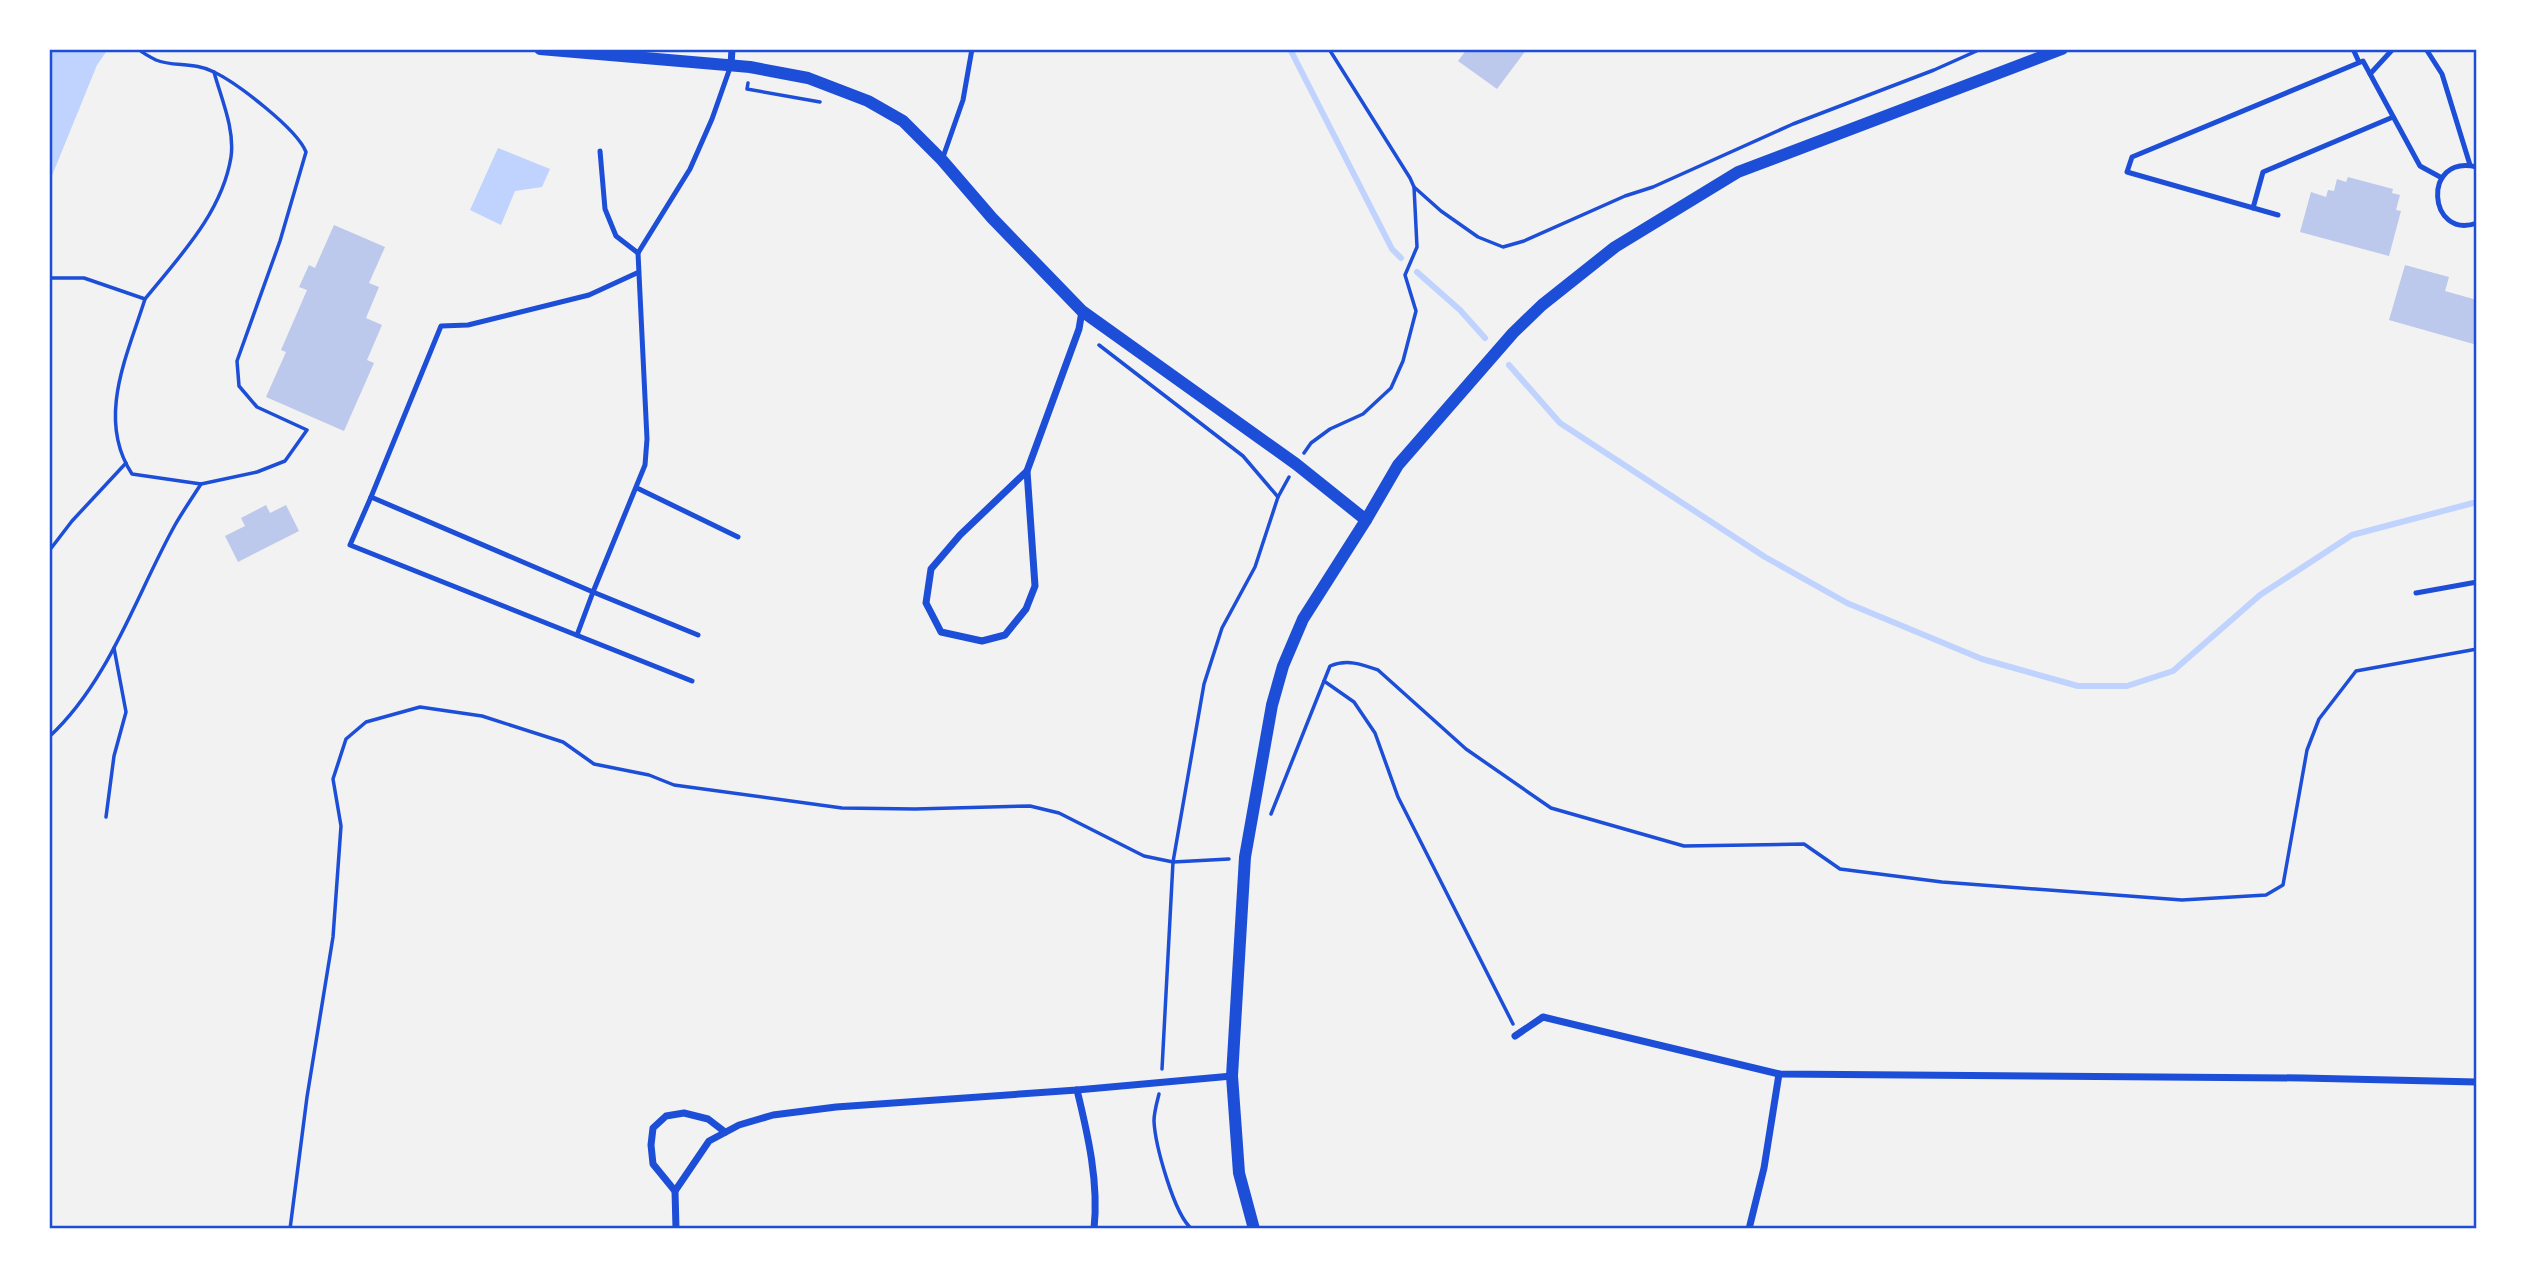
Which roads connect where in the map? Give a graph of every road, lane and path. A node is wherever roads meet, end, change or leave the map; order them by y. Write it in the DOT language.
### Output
graph roads {
  1 [pos="138,49"];
  2 [pos="540,49"];
  3 [pos="732,49"];
  4 [pos="972,49"];
  5 [pos="1329,49"];
  6 [pos="1981,49"];
  7 [pos="2062,49"];
  8 [pos="2353,49"];
  9 [pos="2393,49"];
  10 [pos="2426,49"];
  11 [pos="2359,62"];
  12 [pos="731,65"];
  13 [pos="750,67"];
  14 [pos="214,71"];
  15 [pos="2370,74"];
  16 [pos="830,104"];
  17 [pos="2393,117"];
  18 [pos="600,152"];
  19 [pos="942,160"];
  20 [pos="2470,165"];
  21 [pos="2477,167"];
  22 [pos="2442,178"];
  23 [pos="1414,187"];
  24 [pos="2253,208"];
  25 [pos="2278,215"];
  26 [pos="2477,223"];
  27 [pos="638,253"];
  28 [pos="639,272"];
  29 [pos="49,278"];
  30 [pos="145,299"];
  31 [pos="1082,311"];
  32 [pos="1079,329"];
  33 [pos="125,463"];
  34 [pos="1296,464"];
  35 [pos="1027,471"];
  36 [pos="201,484"];
  37 [pos="637,488"];
  38 [pos="371,497"];
  39 [pos="1279,497"];
  40 [pos="1366,520"];
  41 [pos="738,537"];
  42 [pos="49,551"];
  43 [pos="2477,582"];
  44 [pos="593,592"];
  45 [pos="2416,593"];
  46 [pos="577,635"];
  47 [pos="698,635"];
  48 [pos="113,646"];
  49 [pos="2477,649"];
  50 [pos="692,681"];
  51 [pos="49,737"];
  52 [pos="106,817"];
  53 [pos="1173,862"];
  54 [pos="1515,1036"];
  55 [pos="1779,1074"];
  56 [pos="1232,1076"];
  57 [pos="1161,1082"];
  58 [pos="2477,1082"];
  59 [pos="1077,1090"];
  60 [pos="725,1132"];
  61 [pos="676,1191"];
  62 [pos="290,1229"];
  63 [pos="676,1229"];
  64 [pos="1094,1229"];
  65 [pos="1192,1229"];
  66 [pos="1254,1229"];
  67 [pos="1749,1229"];
  1 -- 14 [label="path"];
  2 -- 12 [label="street"];
  3 -- 12 [label="street"];
  4 -- 19 [label="lane"];
  5 -- 23 [label="path"];
  6 -- 23 [label="path"];
  7 -- 40 [label="street"];
  8 -- 11 [label="lane"];
  9 -- 15 [label="lane"];
  10 -- 20 [label="lane"];
  11 -- 15 [label="lane"];
  11 -- 24 [label="lane"];
  12 -- 13 [label="street"];
  12 -- 27 [label="lane"];
  13 -- 16 [label="path"];
  13 -- 19 [label="street"];
  14 -- 30 [label="path"];
  14 -- 36 [label="path"];
  15 -- 17 [label="lane"];
  17 -- 22 [label="lane"];
  17 -- 24 [label="lane"];
  18 -- 27 [label="lane"];
  19 -- 31 [label="street"];
  20 -- 21 [label="lane"];
  20 -- 22 [label="lane"];
  22 -- 26 [label="lane"];
  23 -- 34 [label="path"];
  24 -- 25 [label="lane"];
  27 -- 28 [label="lane"];
  28 -- 37 [label="lane"];
  28 -- 38 [label="lane"];
  29 -- 30 [label="path"];
  30 -- 33 [label="path"];
  31 -- 32 [label="street"];
  31 -- 34 [label="street"];
  32 -- 35 [label="street"];
  32 -- 39 [label="path"];
  33 -- 36 [label="path"];
  33 -- 42 [label="path"];
  34 -- 39 [label="path"];
  34 -- 40 [label="street"];
  35 -- 35 [label="street"];
  36 -- 48 [label="path"];
  37 -- 41 [label="lane"];
  37 -- 44 [label="lane"];
  38 -- 44 [label="lane"];
  38 -- 46 [label="lane"];
  39 -- 53 [label="path"];
  40 -- 56 [label="street"];
  43 -- 45 [label="lane"];
  44 -- 46 [label="lane"];
  44 -- 47 [label="lane"];
  46 -- 50 [label="lane"];
  48 -- 51 [label="path"];
  48 -- 52 [label="path"];
  49 -- 54 [label="path"];
  53 -- 57 [label="path"];
  53 -- 62 [label="path"];
  54 -- 55 [label="street"];
  55 -- 58 [label="street"];
  55 -- 67 [label="street"];
  56 -- 57 [label="street"];
  56 -- 66 [label="street"];
  57 -- 59 [label="street"];
  57 -- 65 [label="path"];
  59 -- 60 [label="street"];
  59 -- 64 [label="street"];
  60 -- 61 [label="street"];
  60 -- 61 [label="street"];
  61 -- 63 [label="street"];
}
